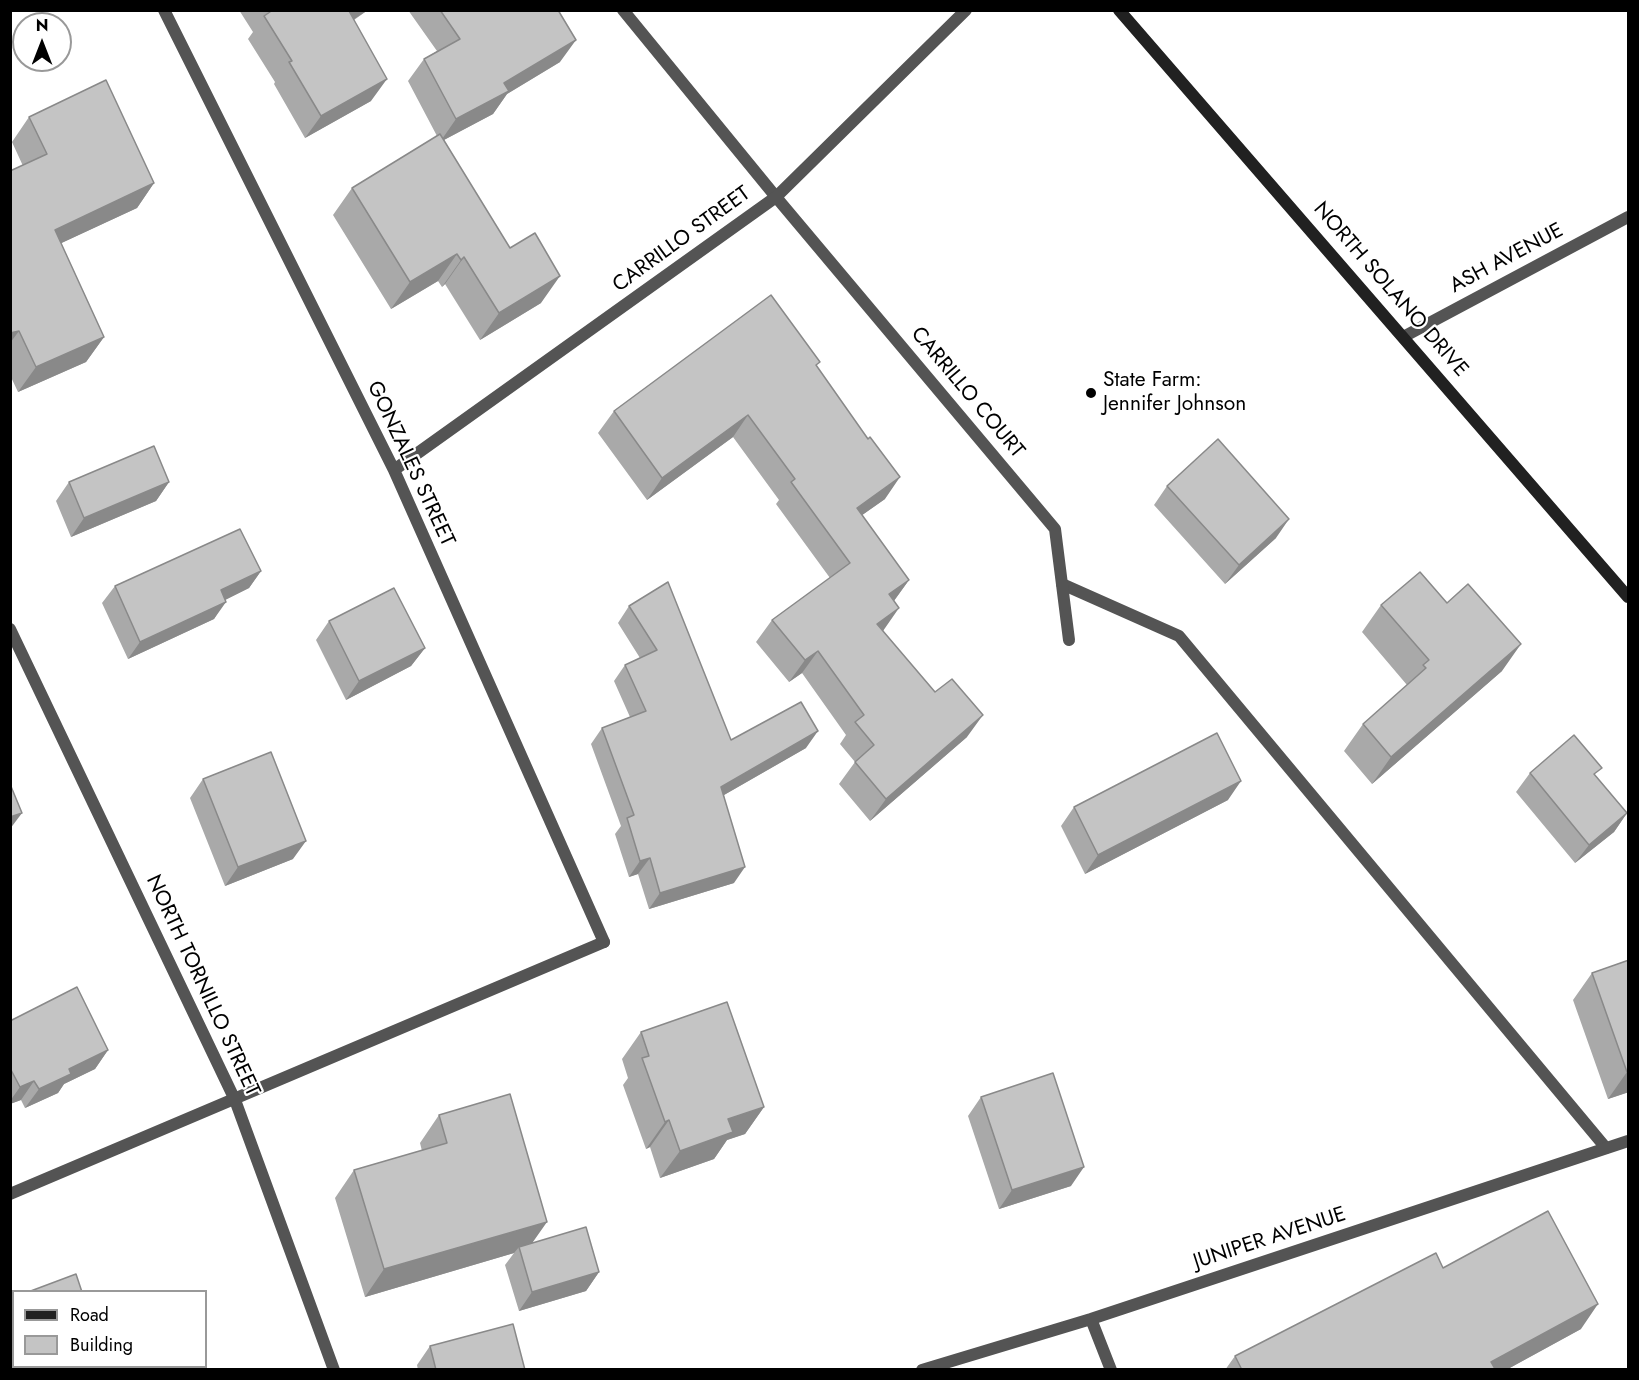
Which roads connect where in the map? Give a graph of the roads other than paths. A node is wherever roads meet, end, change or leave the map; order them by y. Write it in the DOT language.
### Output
graph roads {
  1 [pos="164,10"];
  2 [pos="623,10"];
  3 [pos="966,10"];
  4 [pos="1119,10"];
  5 [pos="776,197"];
  6 [pos="1629,217"];
  7 [pos="1405,336"];
  8 [pos="394,470"];
  9 [pos="1062,584"];
  10 [pos="1629,597"];
  11 [pos="10,629"];
  12 [pos="1069,640"];
  13 [pos="235,1100"];
  14 [pos="1629,1141"];
  15 [pos="1606,1148"];
  16 [pos="10,1194"];
  17 [pos="1091,1319"];
  18 [pos="334,1370"];
  19 [pos="922,1370"];
  20 [pos="1111,1370"];
  1 -- 8 [label="street, GONZALES STREET"];
  2 -- 5 [label="street, CARRILLO COURT"];
  3 -- 5 [label="street, CARRILLO STREET"];
  4 -- 7 [label="main road, NORTH SOLANO DRIVE"];
  5 -- 8 [label="street, CARRILLO STREET"];
  5 -- 9 [label="street, CARRILLO COURT"];
  6 -- 7 [label="street, ASH AVENUE"];
  7 -- 10 [label="main road, NORTH SOLANO DRIVE"];
  8 -- 13 [label="street, GONZALES STREET"];
  9 -- 12 [label="street, CARRILLO COURT"];
  9 -- 15 [label="street"];
  11 -- 13 [label="street, NORTH TORNILLO STREET"];
  13 -- 16 [label="street"];
  13 -- 18 [label="street, NORTH TORNILLO STREET"];
  14 -- 15 [label="street, JUNIPER AVENUE"];
  15 -- 17 [label="street, JUNIPER AVENUE"];
  17 -- 19 [label="street, JUNIPER AVENUE"];
  17 -- 20 [label="street"];
}
